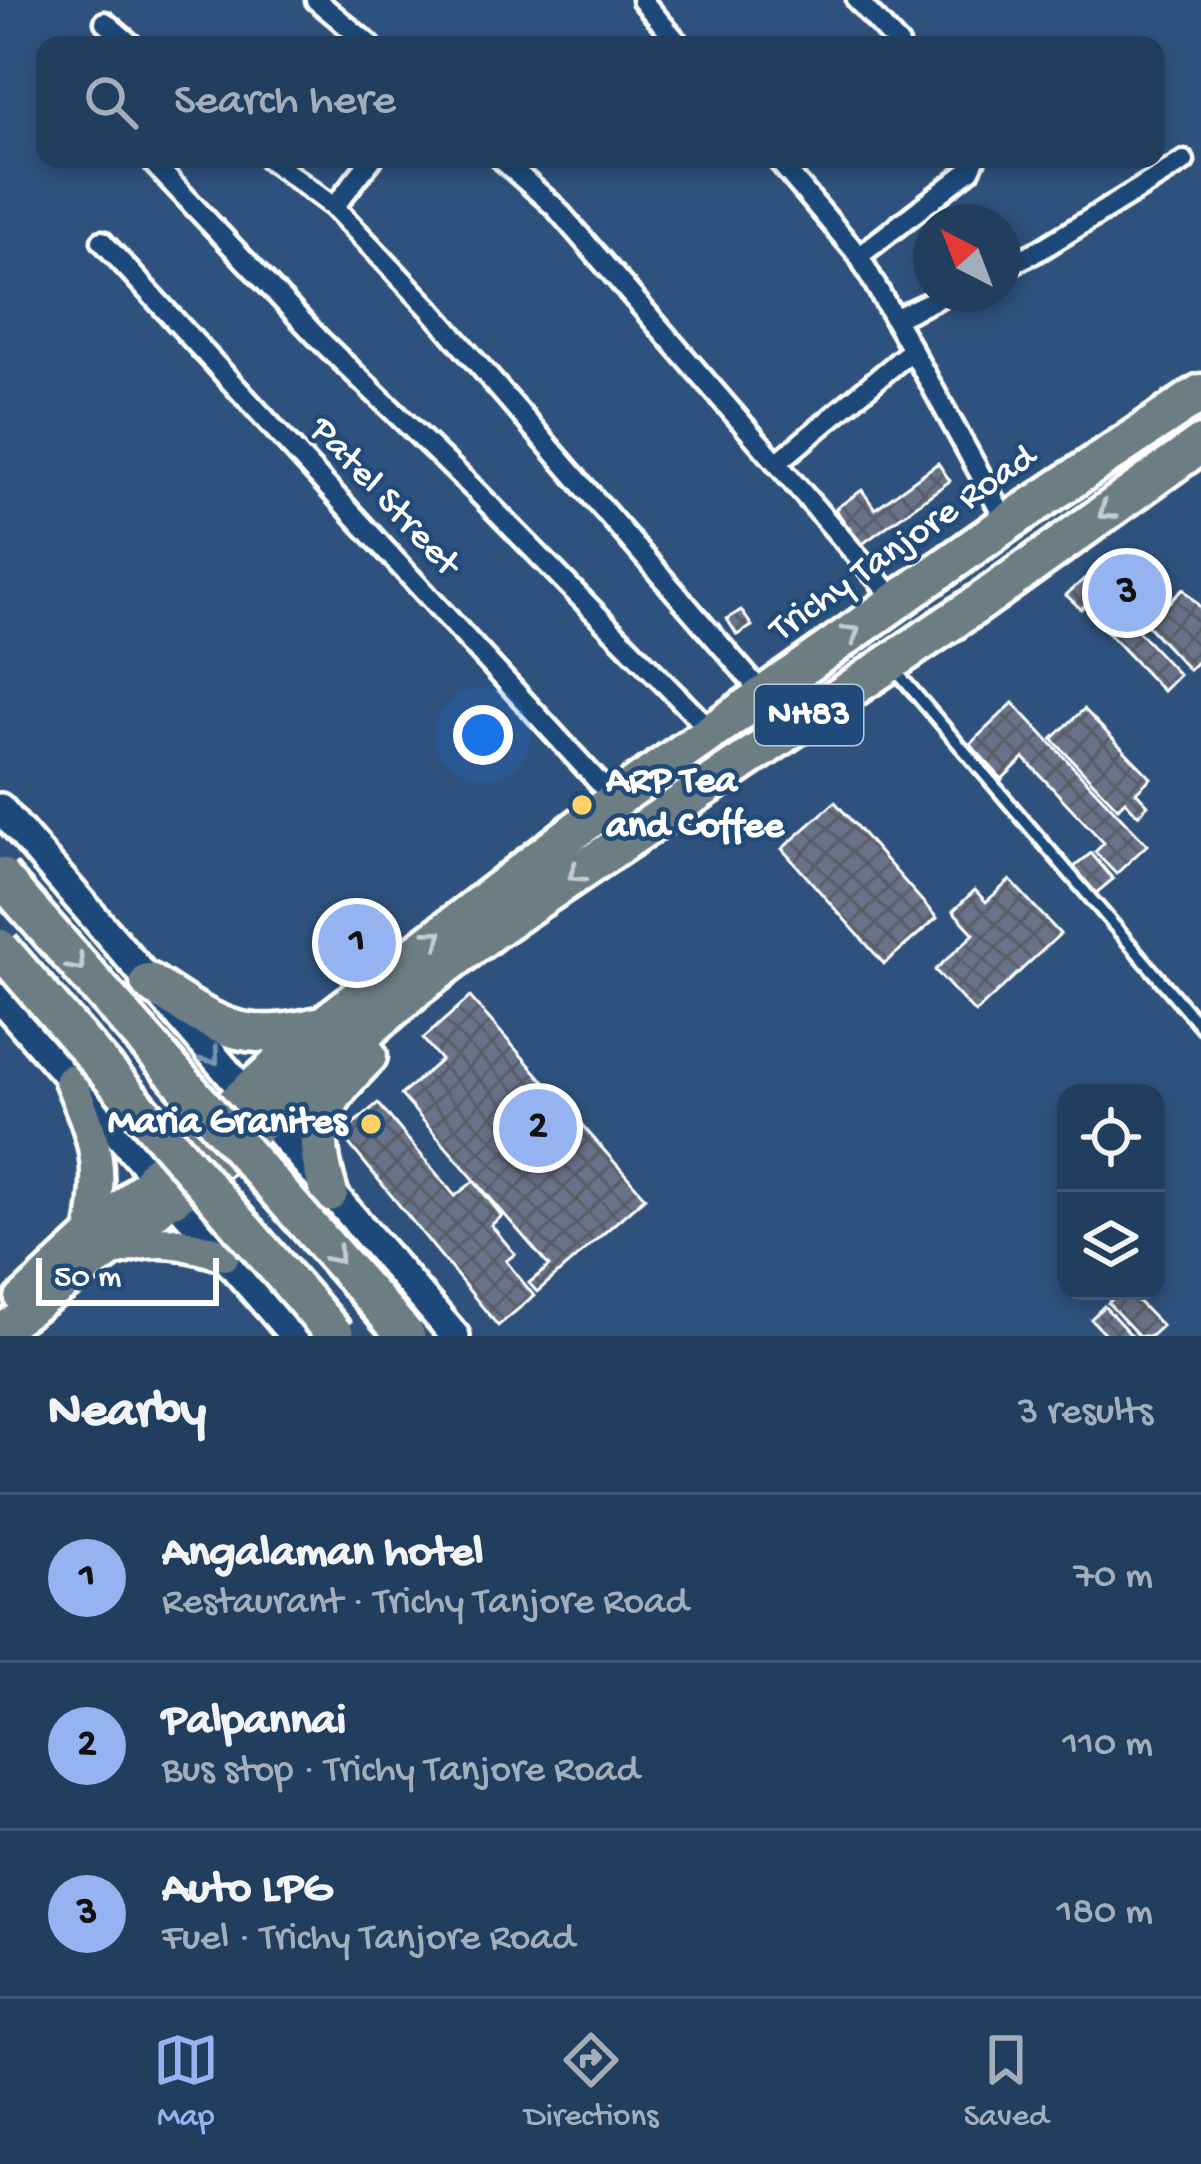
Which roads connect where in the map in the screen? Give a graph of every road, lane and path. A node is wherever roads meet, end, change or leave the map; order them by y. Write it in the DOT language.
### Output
graph roads {
  1 [pos="316,0"];
  2 [pos="642,0"];
  3 [pos="857,0"];
  4 [pos="105,22"];
  5 [pos="121,36"];
  6 [pos="359,36"];
  7 [pos="672,36"];
  8 [pos="890,36"];
  9 [pos="1184,161"];
  10 [pos="158,168"];
  11 [pos="281,168"];
  12 [pos="365,168"];
  13 [pos="511,168"];
  14 [pos="785,168"];
  15 [pos="971,168"];
  16 [pos="334,207"];
  17 [pos="103,241"];
  18 [pos="859,256"];
  19 [pos="1021,259"];
  20 [pos="913,310"];
  21 [pos="894,319"];
  22 [pos="912,350"];
  23 [pos="1201,393"];
  24 [pos="1201,444"];
  25 [pos="777,463"];
  26 [pos="1007,523"];
  27 [pos="897,602"];
  28 [pos="889,662"];
  29 [pos="764,695"];
  30 [pos="712,732"];
  31 [pos="615,800"];
  32 [pos="0,808"];
  33 [pos="0,876"];
  34 [pos="0,948"];
  35 [pos="149,982"];
  36 [pos="418,987"];
  37 [pos="0,998"];
  38 [pos="323,1025"];
  39 [pos="1201,1027"];
  40 [pos="70,1080"];
  41 [pos="255,1107"];
  42 [pos="164,1187"];
  43 [pos="329,1192"];
  44 [pos="102,1243"];
  45 [pos="224,1255"];
  46 [pos="0,1321"];
  47 [pos="0,1331"];
  48 [pos="294,1336"];
  49 [pos="336,1336"];
  50 [pos="406,1336"];
  51 [pos="454,1336"];
  1 -- 6 [label="street"];
  2 -- 7 [label="street"];
  3 -- 8 [label="street"];
  4 -- 5 [label="street"];
  9 -- 19 [label="street"];
  10 -- 30 [label="street"];
  11 -- 16 [label="street"];
  12 -- 16 [label="street"];
  13 -- 25 [label="street"];
  14 -- 18 [label="street"];
  15 -- 18 [label="street"];
  16 -- 29 [label="street"];
  17 -- 31 [label="street, Patel Street"];
  18 -- 21 [label="street"];
  20 -- 21 [label="street"];
  21 -- 22 [label="street"];
  22 -- 25 [label="street"];
  22 -- 26 [label="street"];
  23 -- 26 [label="highway, Trichy Tanjore Road / NH83"];
  24 -- 28 [label="highway, Trichy Tanjore Road / NH83, one-way"];
  25 -- 27 [label="street"];
  26 -- 27 [label="highway, Trichy Tanjore Road / NH83"];
  29 -- 27 [label="highway, Trichy Tanjore Road / NH83, one-way"];
  28 -- 36 [label="highway, Trichy Tanjore Road / NH83, one-way"];
  28 -- 39 [label="lane"];
  29 -- 30 [label="highway, Trichy Tanjore Road / NH83"];
  30 -- 31 [label="highway, Trichy Tanjore Road / NH83"];
  38 -- 31 [label="highway, Trichy Tanjore Road / NH83, one-way"];
  32 -- 35 [label="street"];
  33 -- 50 [label="highway, one-way, bridge"];
  34 -- 49 [label="highway, bridge"];
  35 -- 38 [label="highway"];
  35 -- 41 [label="street, one-way"];
  36 -- 41 [label="highway, Trichy Tanjore Road"];
  36 -- 43 [label="highway, NH83"];
  37 -- 40 [label="street"];
  38 -- 41 [label="highway, Trichy Tanjore Road / NH83"];
  40 -- 42 [label="street"];
  40 -- 44 [label="main road"];
  41 -- 42 [label="highway, Trichy Tanjore Road"];
  41 -- 43 [label="street"];
  42 -- 44 [label="main road"];
  42 -- 45 [label="street"];
  43 -- 51 [label="street"];
  44 -- 45 [label="main road"];
  44 -- 46 [label="main road"];
  44 -- 47 [label="main road"];
  45 -- 48 [label="street"];
}
